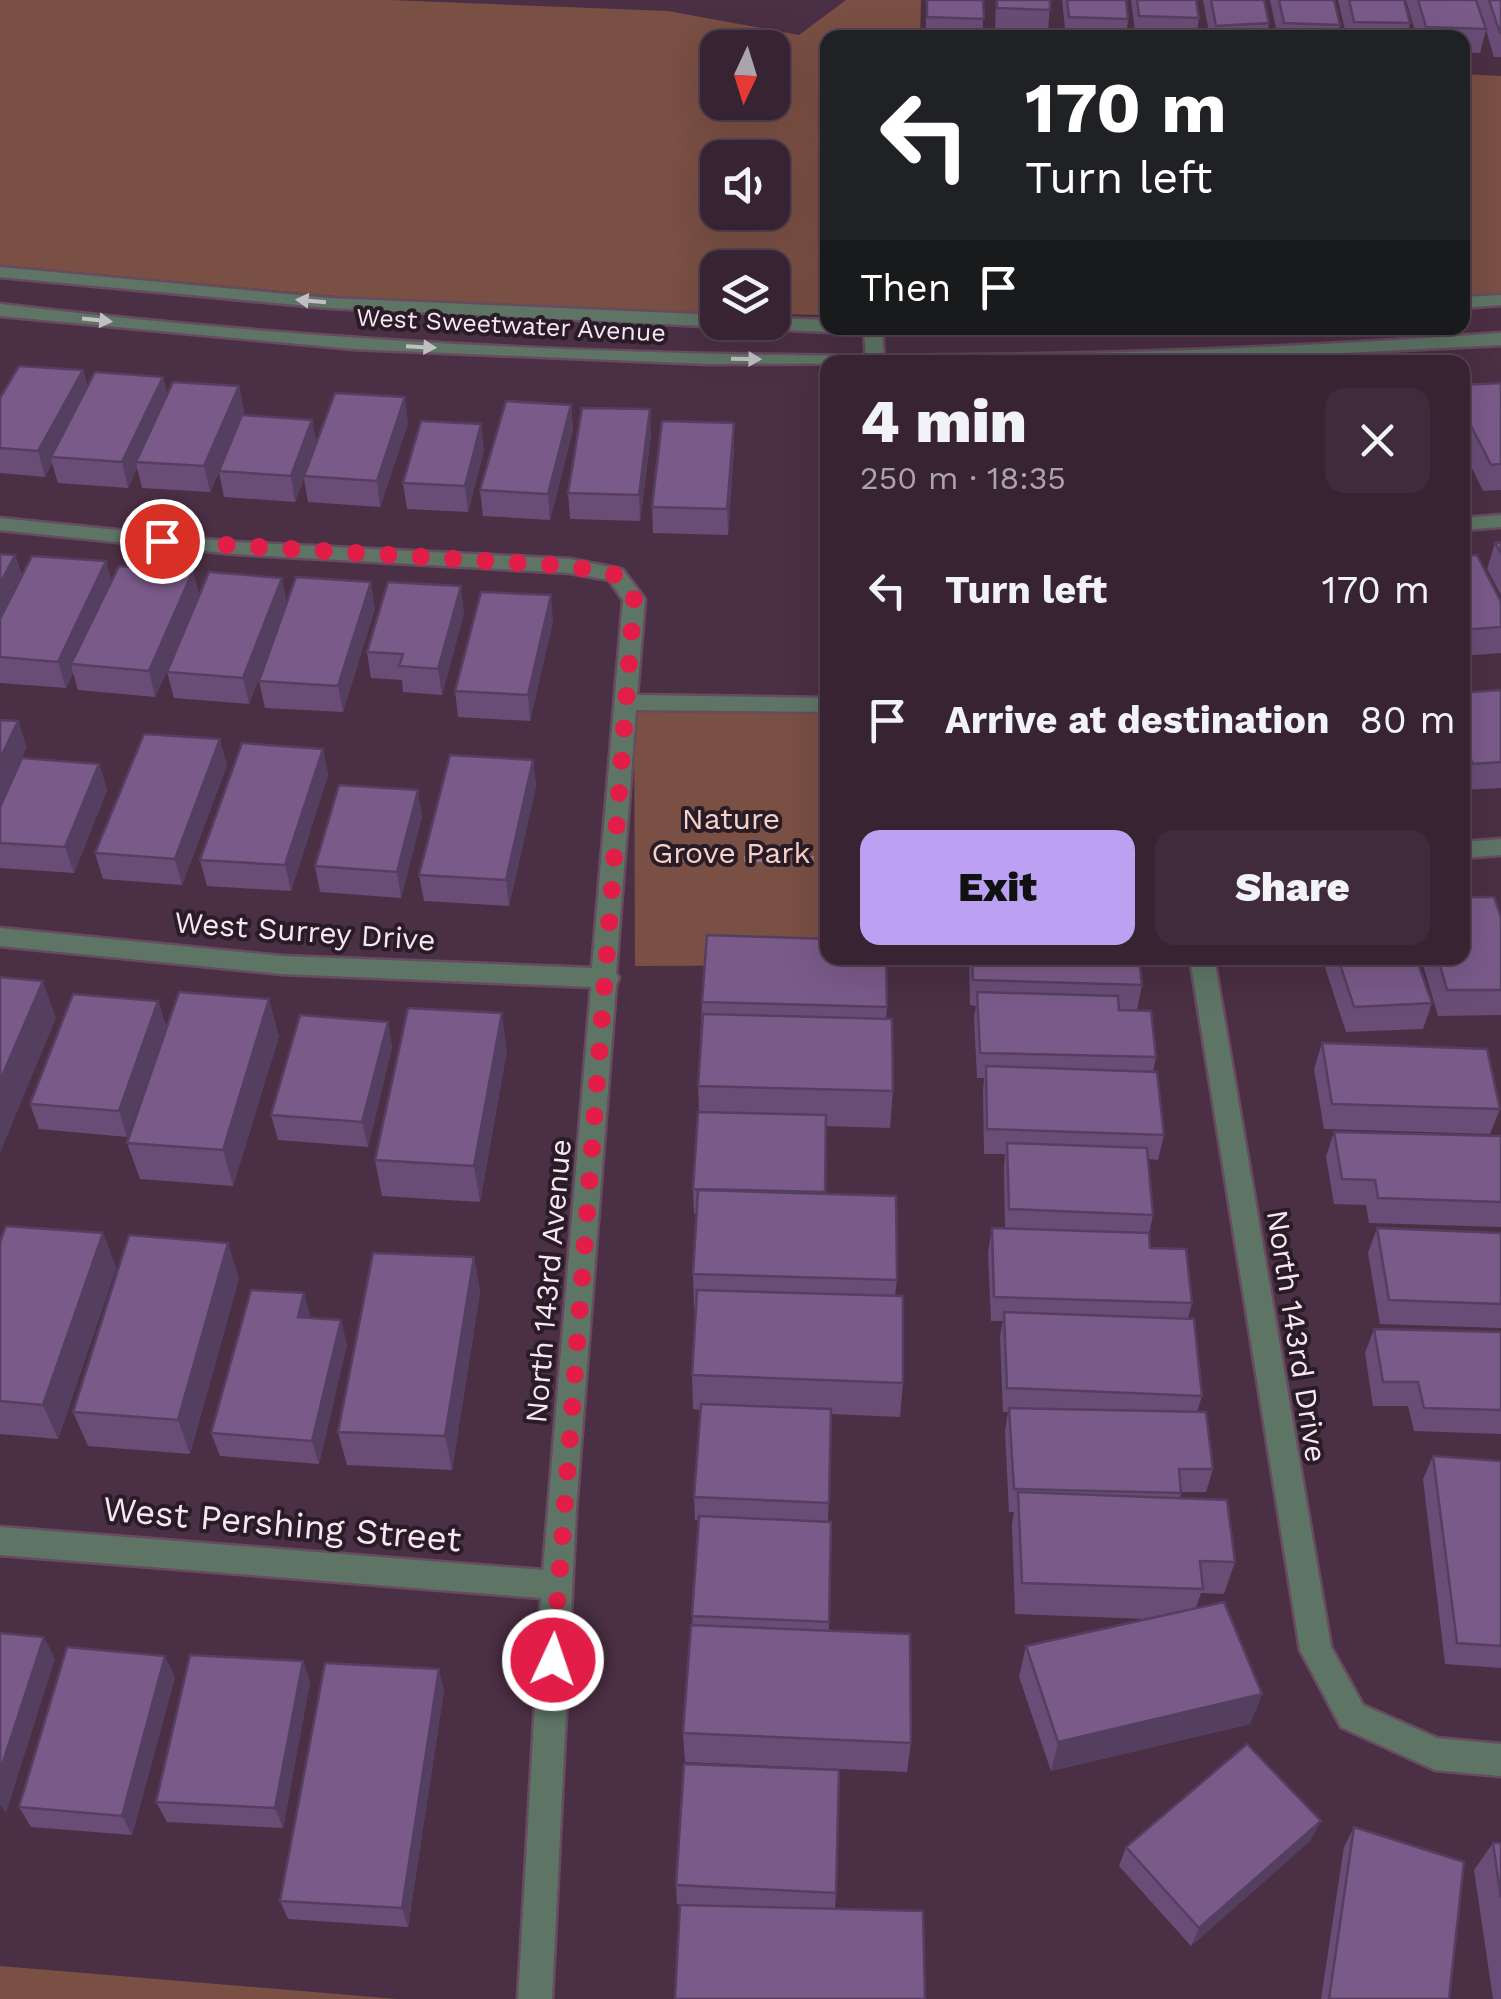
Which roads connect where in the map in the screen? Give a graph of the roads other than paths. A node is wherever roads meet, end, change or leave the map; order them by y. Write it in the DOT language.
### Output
graph roads {
  1 [pos="0,272"];
  2 [pos="1501,300"];
  3 [pos="1470,302"];
  4 [pos="0,310"];
  5 [pos="820,326"];
  6 [pos="1501,339"];
  7 [pos="1226,355"];
  8 [pos="820,361"];
  9 [pos="1501,521"];
  10 [pos="1470,523"];
  11 [pos="0,524"];
  12 [pos="626,702"];
  13 [pos="820,705"];
  14 [pos="1501,847"];
  15 [pos="1470,849"];
  16 [pos="0,937"];
  17 [pos="1203,965"];
  18 [pos="607,978"];
  19 [pos="0,1541"];
  20 [pos="557,1585"];
  21 [pos="1501,1760"];
  22 [pos="535,1999"];
  5 -- 1 [label="street, West Sweetwater Avenue, one-way"];
  2 -- 3 [label="street"];
  4 -- 8 [label="street, West Sweetwater Avenue, one-way"];
  6 -- 7 [label="street, West Sweetwater Avenue"];
  9 -- 10 [label="street"];
  11 -- 12 [label="street, North 143rd Avenue"];
  12 -- 13 [label="street"];
  12 -- 18 [label="street, North 143rd Avenue"];
  14 -- 15 [label="street"];
  16 -- 18 [label="street, West Surrey Drive"];
  17 -- 21 [label="street, North 143rd Drive"];
  18 -- 20 [label="street, North 143rd Avenue"];
  19 -- 20 [label="street, West Pershing Street"];
  20 -- 22 [label="street, North 143rd Avenue"];
}
